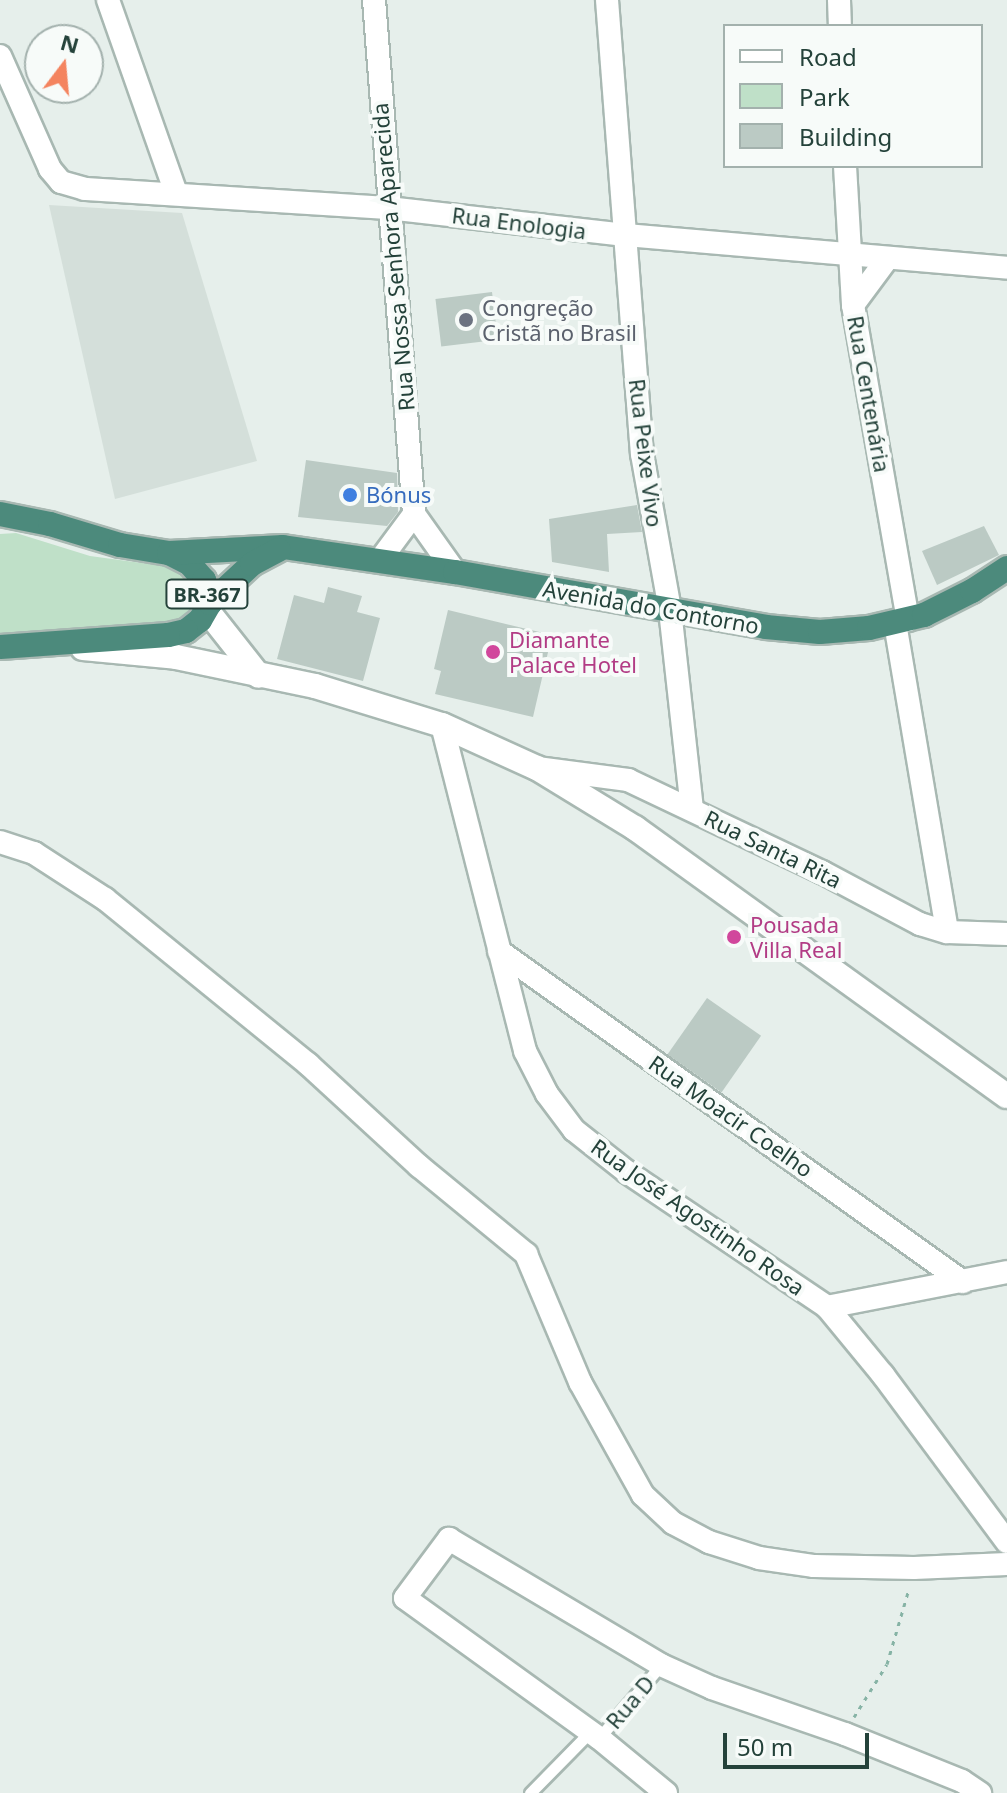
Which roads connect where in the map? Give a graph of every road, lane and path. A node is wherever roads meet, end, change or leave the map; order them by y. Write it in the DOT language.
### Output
graph roads {
  1 [pos="108,0"];
  2 [pos="374,0"];
  3 [pos="607,0"];
  4 [pos="839,0"];
  5 [pos="840,24"];
  6 [pos="0,56"];
  7 [pos="845,168"];
  8 [pos="176,193"];
  9 [pos="388,208"];
  10 [pos="625,235"];
  11 [pos="848,256"];
  12 [pos="887,259"];
  13 [pos="1007,268"];
  14 [pos="853,305"];
  15 [pos="0,514"];
  16 [pos="414,514"];
  17 [pos="283,547"];
  18 [pos="169,553"];
  19 [pos="380,560"];
  20 [pos="1007,568"];
  21 [pos="455,572"];
  22 [pos="208,606"];
  23 [pos="670,610"];
  24 [pos="901,622"];
  25 [pos="38,646"];
  26 [pos="0,647"];
  27 [pos="259,676"];
  28 [pos="442,725"];
  29 [pos="537,768"];
  30 [pos="692,809"];
  31 [pos="0,842"];
  32 [pos="947,932"];
  33 [pos="1007,934"];
  34 [pos="499,951"];
  35 [pos="1007,1096"];
  36 [pos="1007,1272"];
  37 [pos="963,1282"];
  38 [pos="827,1307"];
  39 [pos="1007,1542"];
  40 [pos="1007,1564"];
  41 [pos="914,1568"];
  42 [pos="661,1665"];
  43 [pos="845,1734"];
  44 [pos="595,1735"];
  45 [pos="530,1793"];
  46 [pos="666,1793"];
  47 [pos="980,1793"];
  1 -- 8 [label="street"];
  2 -- 9 [label="street, Rua Nossa Senhora Aparecida"];
  3 -- 10 [label="street, Rua Peixe Vivo"];
  4 -- 5 [label="street"];
  6 -- 8 [label="street, Rua Enologia"];
  7 -- 11 [label="street, Rua Centenária"];
  8 -- 9 [label="street, Rua Enologia"];
  9 -- 10 [label="street, Rua Enologia"];
  9 -- 16 [label="street, Rua Nossa Senhora Aparecida"];
  10 -- 11 [label="street, Rua Enologia"];
  10 -- 23 [label="street, Rua Peixe Vivo"];
  11 -- 12 [label="street, Rua Enologia"];
  11 -- 14 [label="street, Rua Centenária"];
  12 -- 13 [label="street, Rua Enologia"];
  12 -- 14 [label="street"];
  14 -- 24 [label="street, Rua Centenária"];
  15 -- 18 [label="highway, BR-367"];
  16 -- 19 [label="street"];
  16 -- 21 [label="street"];
  17 -- 18 [label="highway, BR-367"];
  17 -- 19 [label="highway, Avenida do Contorno / BR-367"];
  17 -- 22 [label="highway, BR-367"];
  18 -- 22 [label="highway, BR-367"];
  19 -- 21 [label="highway, Avenida do Contorno / BR-367"];
  20 -- 24 [label="highway, Avenida do Contorno / BR-367"];
  21 -- 23 [label="highway, Avenida do Contorno / BR-367"];
  22 -- 25 [label="highway, BR-367"];
  22 -- 27 [label="main road"];
  23 -- 24 [label="highway, Avenida do Contorno / BR-367"];
  23 -- 30 [label="street, Rua Peixe Vivo"];
  24 -- 32 [label="street, Rua Centenária"];
  25 -- 26 [label="highway, BR-367"];
  25 -- 27 [label="main road"];
  27 -- 28 [label="main road"];
  28 -- 29 [label="main road"];
  28 -- 34 [label="street, Rua José Agostinho Rosa"];
  29 -- 30 [label="street, Rua Santa Rita"];
  29 -- 35 [label="main road"];
  30 -- 32 [label="street, Rua Santa Rita"];
  31 -- 41 [label="street"];
  32 -- 33 [label="street, Rua Santa Rita"];
  34 -- 37 [label="street, Rua Moacir Coelho"];
  34 -- 38 [label="street, Rua José Agostinho Rosa"];
  36 -- 37 [label="street, Rua José Agostinho Rosa"];
  37 -- 38 [label="street, Rua José Agostinho Rosa"];
  38 -- 39 [label="street"];
  40 -- 41 [label="street"];
  41 -- 43 [label="path"];
  42 -- 43 [label="street"];
  42 -- 44 [label="lane, Rua D"];
  42 -- 44 [label="street"];
  43 -- 47 [label="street"];
  44 -- 45 [label="lane, Rua D"];
  44 -- 46 [label="street"];
}
